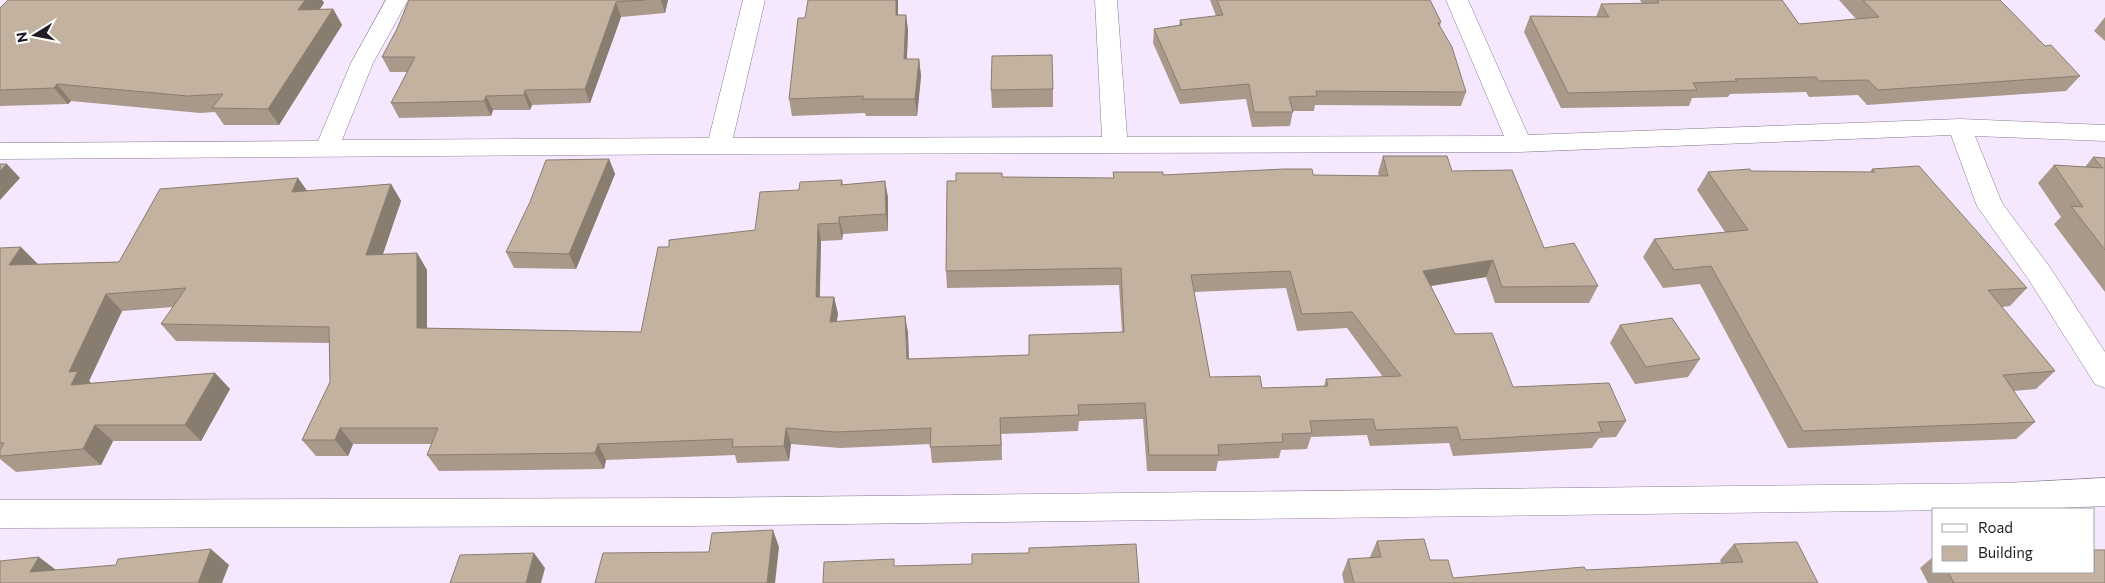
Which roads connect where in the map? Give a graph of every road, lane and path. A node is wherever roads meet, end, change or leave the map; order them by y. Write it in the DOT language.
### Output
graph roads {
  1 [pos="397,0"];
  2 [pos="754,0"];
  3 [pos="1106,0"];
  4 [pos="1457,0"];
  5 [pos="1960,127"];
  6 [pos="2105,133"];
  7 [pos="1520,144"];
  8 [pos="1115,145"];
  9 [pos="719,146"];
  10 [pos="326,150"];
  11 [pos="0,151"];
  12 [pos="2105,376"];
  13 [pos="2105,492"];
  14 [pos="0,514"];
  1 -- 10 [label="street"];
  2 -- 9 [label="street"];
  3 -- 8 [label="street"];
  4 -- 7 [label="street"];
  5 -- 6 [label="street"];
  5 -- 7 [label="street"];
  5 -- 12 [label="street"];
  7 -- 8 [label="street"];
  8 -- 9 [label="street"];
  9 -- 10 [label="street"];
  10 -- 11 [label="street"];
  13 -- 14 [label="street"];
}
